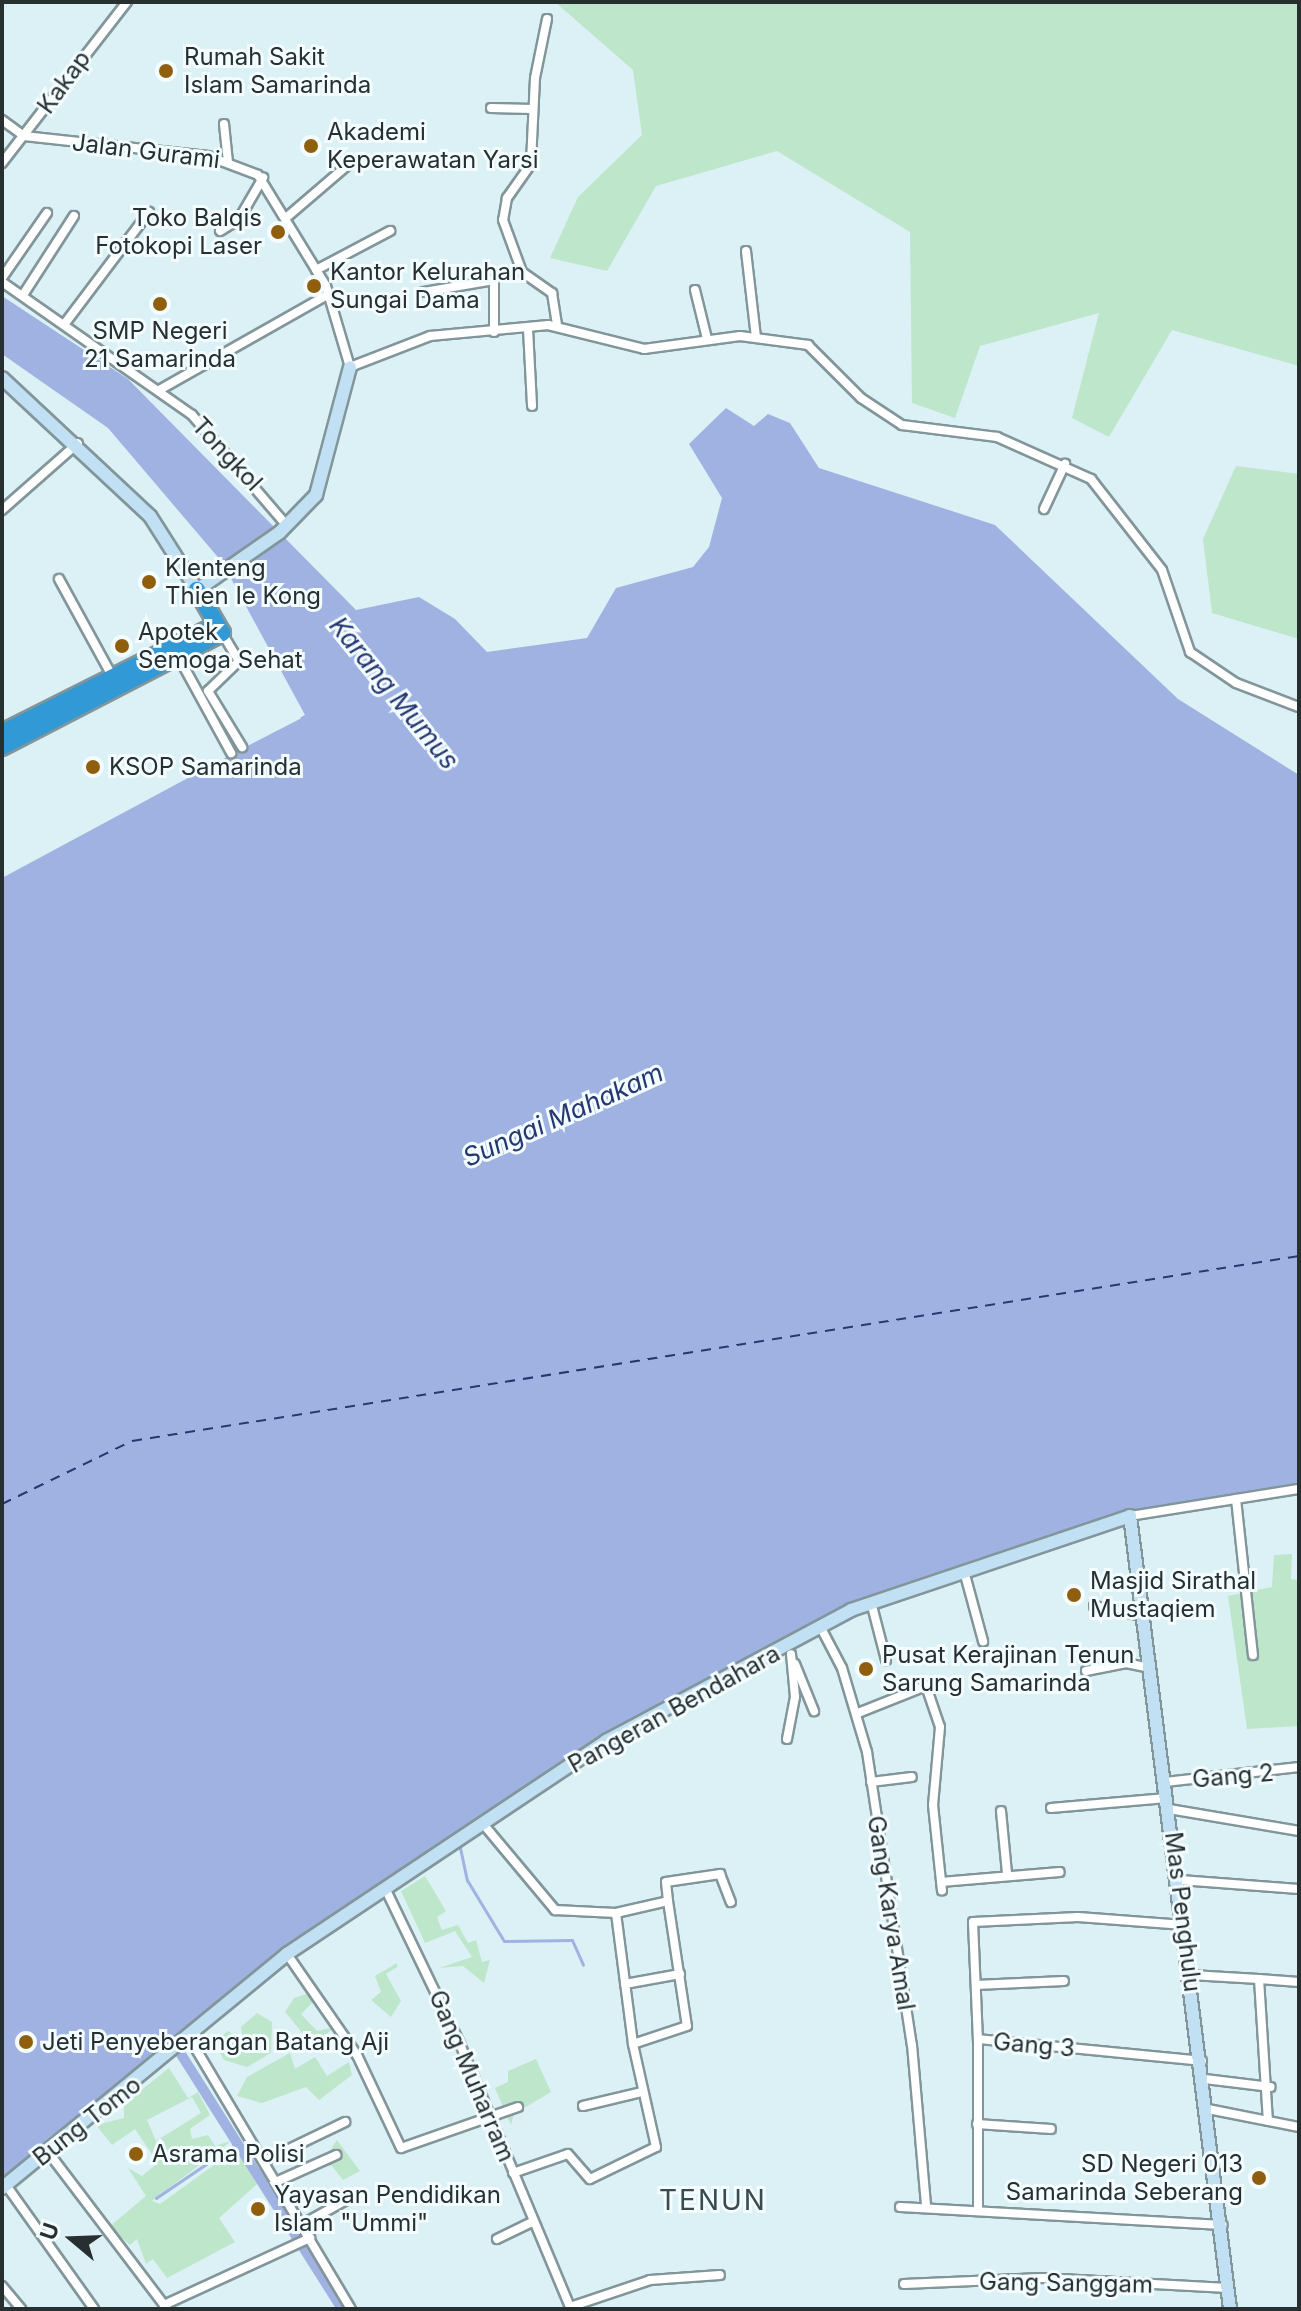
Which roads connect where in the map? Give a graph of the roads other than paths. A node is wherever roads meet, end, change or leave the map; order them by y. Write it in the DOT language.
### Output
graph roads {
  1 [pos="127,2"];
  2 [pos="547,19"];
  3 [pos="491,108"];
  4 [pos="532,109"];
  5 [pos="2,120"];
  6 [pos="224,124"];
  7 [pos="24,136"];
  8 [pos="228,161"];
  9 [pos="2,163"];
  10 [pos="350,163"];
  11 [pos="263,178"];
  12 [pos="149,212"];
  13 [pos="47,213"];
  14 [pos="74,216"];
  15 [pos="287,217"];
  16 [pos="220,231"];
  17 [pos="390,231"];
  18 [pos="746,251"];
  19 [pos="316,270"];
  20 [pos="2,280"];
  21 [pos="695,290"];
  22 [pos="424,292"];
  23 [pos="329,294"];
  24 [pos="23,295"];
  25 [pos="66,322"];
  26 [pos="557,326"];
  27 [pos="528,329"];
  28 [pos="494,332"];
  29 [pos="756,337"];
  30 [pos="707,339"];
  31 [pos="350,367"];
  32 [pos="2,378"];
  33 [pos="161,389"];
  34 [pos="532,406"];
  35 [pos="79,443"];
  36 [pos="1065,464"];
  37 [pos="1044,509"];
  38 [pos="2,510"];
  39 [pos="283,529"];
  40 [pos="59,579"];
  41 [pos="197,590"];
  42 [pos="220,629"];
  43 [pos="178,656"];
  44 [pos="111,674"];
  45 [pos="1299,707"];
  46 [pos="3,737"];
  47 [pos="242,747"];
  48 [pos="231,753"];
  49 [pos="1299,1489"];
  50 [pos="1236,1499"];
  51 [pos="1130,1516"];
  52 [pos="964,1571"];
  53 [pos="871,1602"];
  54 [pos="1094,1606"];
  55 [pos="1138,1617"];
  56 [pos="821,1628"];
  57 [pos="983,1641"];
  58 [pos="789,1650"];
  59 [pos="1253,1655"];
  60 [pos="886,1660"];
  61 [pos="1145,1669"];
  62 [pos="1086,1671"];
  63 [pos="814,1711"];
  64 [pos="858,1713"];
  65 [pos="787,1739"];
  66 [pos="1299,1767"];
  67 [pos="912,1777"];
  68 [pos="871,1782"];
  69 [pos="1165,1782"];
  70 [pos="1168,1804"];
  71 [pos="1051,1808"];
  72 [pos="1001,1811"];
  73 [pos="484,1825"];
  74 [pos="1299,1831"];
  75 [pos="1060,1872"];
  76 [pos="1007,1873"];
  77 [pos="1180,1880"];
  78 [pos="1299,1889"];
  79 [pos="386,1890"];
  80 [pos="668,1901"];
  81 [pos="731,1902"];
  82 [pos="616,1913"];
  83 [pos="1185,1925"];
  84 [pos="287,1954"];
  85 [pos="680,1974"];
  86 [pos="1191,1975"];
  87 [pos="1259,1979"];
  88 [pos="1064,1981"];
  89 [pos="1299,1982"];
  90 [pos="625,1984"];
  91 [pos="976,1985"];
  92 [pos="978,2039"];
  93 [pos="188,2041"];
  94 [pos="633,2044"];
  95 [pos="1203,2061"];
  96 [pos="1205,2079"];
  97 [pos="1271,2087"];
  98 [pos="642,2092"];
  99 [pos="583,2106"];
  100 [pos="518,2107"];
  101 [pos="1208,2109"];
  102 [pos="491,2115"];
  103 [pos="1268,2121"];
  104 [pos="345,2122"];
  105 [pos="977,2124"];
  106 [pos="1299,2127"];
  107 [pos="1051,2129"];
  108 [pos="48,2152"];
  109 [pos="336,2155"];
  110 [pos="266,2160"];
  111 [pos="513,2173"];
  112 [pos="278,2181"];
  113 [pos="4,2186"];
  114 [pos="348,2199"];
  115 [pos="926,2206"];
  116 [pos="900,2207"];
  117 [pos="978,2209"];
  118 [pos="534,2221"];
  119 [pos="303,2224"];
  120 [pos="1222,2225"];
  121 [pos="497,2239"];
  122 [pos="306,2240"];
  123 [pos="720,2275"];
  124 [pos="904,2284"];
  125 [pos="2,2286"];
  126 [pos="1228,2288"];
  127 [pos="165,2307"];
  128 [pos="571,2308"];
  129 [pos="21,2309"];
  130 [pos="94,2309"];
  131 [pos="351,2309"];
  132 [pos="1230,2309"];
  1 -- 7 [label="street, Kakap"];
  2 -- 4 [label="street"];
  3 -- 4 [label="street"];
  4 -- 26 [label="street"];
  5 -- 7 [label="street"];
  6 -- 8 [label="street"];
  7 -- 8 [label="street, Jalan Gurami"];
  7 -- 9 [label="street, Kakap"];
  8 -- 11 [label="street, Jalan Gurami"];
  10 -- 15 [label="street"];
  11 -- 15 [label="street"];
  11 -- 16 [label="street"];
  12 -- 25 [label="street"];
  13 -- 20 [label="street"];
  14 -- 24 [label="street"];
  15 -- 19 [label="street"];
  17 -- 19 [label="street"];
  18 -- 29 [label="street"];
  19 -- 23 [label="street"];
  20 -- 24 [label="street, Tongkol"];
  21 -- 30 [label="street"];
  22 -- 28 [label="street"];
  23 -- 31 [label="street"];
  23 -- 33 [label="street"];
  24 -- 25 [label="street, Tongkol"];
  25 -- 33 [label="street, Tongkol"];
  26 -- 27 [label="street"];
  26 -- 30 [label="street"];
  27 -- 28 [label="street"];
  27 -- 34 [label="street"];
  28 -- 31 [label="street"];
  29 -- 30 [label="street"];
  29 -- 36 [label="street"];
  31 -- 39 [label="street"];
  32 -- 35 [label="street"];
  33 -- 39 [label="street, Tongkol"];
  35 -- 38 [label="street"];
  35 -- 41 [label="street"];
  36 -- 37 [label="street"];
  36 -- 45 [label="street"];
  39 -- 41 [label="street"];
  40 -- 44 [label="street"];
  41 -- 42 [label="highway"];
  42 -- 43 [label="highway"];
  42 -- 44 [label="highway"];
  42 -- 47 [label="street"];
  43 -- 46 [label="highway"];
  43 -- 48 [label="street"];
  44 -- 46 [label="highway"];
  49 -- 50 [label="street"];
  50 -- 51 [label="street"];
  50 -- 59 [label="street"];
  51 -- 52 [label="street, Pangeran Bendahara"];
  51 -- 55 [label="street, Mas Penghulu"];
  52 -- 53 [label="street, Pangeran Bendahara"];
  52 -- 57 [label="street"];
  53 -- 56 [label="street, Pangeran Bendahara"];
  53 -- 60 [label="street"];
  54 -- 55 [label="street"];
  55 -- 61 [label="street, Mas Penghulu"];
  56 -- 58 [label="street, Pangeran Bendahara"];
  56 -- 64 [label="street, Gang Karya Amal"];
  58 -- 63 [label="street"];
  58 -- 65 [label="street"];
  58 -- 73 [label="street, Pangeran Bendahara"];
  61 -- 62 [label="street"];
  61 -- 69 [label="street, Mas Penghulu"];
  64 -- 68 [label="street, Gang Karya Amal"];
  64 -- 76 [label="street"];
  66 -- 69 [label="street, Gang 2"];
  67 -- 68 [label="street"];
  68 -- 115 [label="street, Gang Karya Amal"];
  69 -- 70 [label="street, Mas Penghulu"];
  70 -- 71 [label="street"];
  70 -- 74 [label="street"];
  70 -- 77 [label="street, Mas Penghulu"];
  72 -- 76 [label="street"];
  73 -- 79 [label="street, Pangeran Bendahara"];
  73 -- 82 [label="street"];
  75 -- 76 [label="street"];
  77 -- 78 [label="street"];
  77 -- 83 [label="street, Mas Penghulu"];
  79 -- 84 [label="street, Pangeran Bendahara"];
  79 -- 102 [label="street, Gang Muharram"];
  80 -- 81 [label="street"];
  80 -- 82 [label="street"];
  80 -- 85 [label="street"];
  82 -- 90 [label="street"];
  83 -- 86 [label="street, Mas Penghulu"];
  83 -- 91 [label="street, Gang 3"];
  84 -- 93 [label="street, Pangeran Bendahara"];
  84 -- 102 [label="street"];
  85 -- 90 [label="street"];
  85 -- 94 [label="street"];
  86 -- 87 [label="street"];
  86 -- 95 [label="street, Mas Penghulu"];
  87 -- 89 [label="street"];
  87 -- 97 [label="street"];
  88 -- 91 [label="street"];
  90 -- 94 [label="street"];
  91 -- 92 [label="street, Gang 3"];
  92 -- 95 [label="street, Gang 3"];
  92 -- 105 [label="street"];
  93 -- 108 [label="street, Bung Tomo"];
  93 -- 110 [label="street"];
  94 -- 98 [label="street"];
  95 -- 96 [label="street, Mas Penghulu"];
  96 -- 97 [label="street"];
  96 -- 101 [label="street, Mas Penghulu"];
  97 -- 103 [label="street"];
  98 -- 99 [label="street"];
  98 -- 111 [label="street"];
  100 -- 102 [label="street"];
  101 -- 103 [label="street"];
  101 -- 120 [label="street, Mas Penghulu"];
  102 -- 111 [label="street, Gang Muharram"];
  103 -- 106 [label="street"];
  104 -- 110 [label="street"];
  105 -- 107 [label="street"];
  105 -- 117 [label="street"];
  108 -- 113 [label="street, Bung Tomo"];
  108 -- 127 [label="street"];
  109 -- 112 [label="street"];
  110 -- 112 [label="street"];
  111 -- 118 [label="street, Gang Muharram"];
  112 -- 119 [label="street"];
  113 -- 130 [label="street"];
  114 -- 119 [label="street"];
  115 -- 116 [label="street"];
  115 -- 117 [label="street"];
  117 -- 120 [label="street"];
  118 -- 121 [label="street"];
  118 -- 128 [label="street, Gang Muharram"];
  119 -- 122 [label="street"];
  120 -- 126 [label="street, Mas Penghulu"];
  122 -- 127 [label="street"];
  122 -- 131 [label="street"];
  123 -- 128 [label="street"];
  124 -- 126 [label="street, Gang Sanggam"];
  125 -- 129 [label="street"];
  126 -- 132 [label="street, Mas Penghulu"];
}
